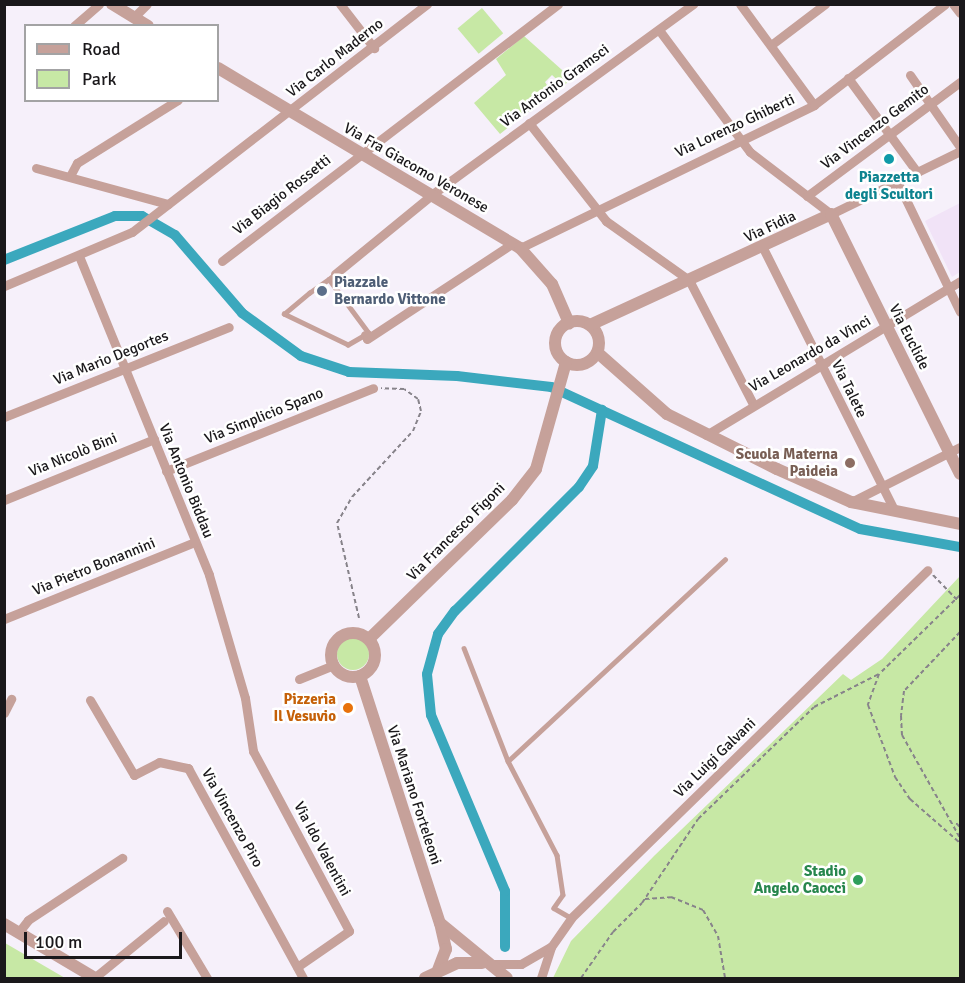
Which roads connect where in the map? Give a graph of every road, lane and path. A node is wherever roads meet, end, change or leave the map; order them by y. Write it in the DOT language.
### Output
graph roads {
  1 [pos="99,4"];
  2 [pos="112,4"];
  3 [pos="147,4"];
  4 [pos="340,4"];
  5 [pos="427,4"];
  6 [pos="558,4"];
  7 [pos="693,4"];
  8 [pos="740,4"];
  9 [pos="825,4"];
  10 [pos="945,4"];
  11 [pos="953,4"];
  12 [pos="960,13"];
  13 [pos="134,17"];
  14 [pos="76,24"];
  15 [pos="145,24"];
  16 [pos="659,30"];
  17 [pos="771,45"];
  18 [pos="374,48"];
  19 [pos="219,69"];
  20 [pos="910,75"];
  21 [pos="848,78"];
  22 [pos="960,82"];
  23 [pos="175,102"];
  24 [pos="931,104"];
  25 [pos="814,105"];
  26 [pos="289,112"];
  27 [pos="529,123"];
  28 [pos="891,135"];
  29 [pos="738,139"];
  30 [pos="960,149"];
  31 [pos="360,153"];
  32 [pos="36,168"];
  33 [pos="917,172"];
  34 [pos="70,176"];
  35 [pos="897,181"];
  36 [pos="434,193"];
  37 [pos="807,196"];
  38 [pos="164,207"];
  39 [pos="597,209"];
  40 [pos="831,214"];
  41 [pos="517,245"];
  42 [pos="763,248"];
  43 [pos="79,256"];
  44 [pos="222,261"];
  45 [pos="332,277"];
  46 [pos="689,280"];
  47 [pos="960,281"];
  48 [pos="4,286"];
  49 [pos="949,288"];
  50 [pos="960,312"];
  51 [pos="569,323"];
  52 [pos="590,325"];
  53 [pos="886,326"];
  54 [pos="229,327"];
  55 [pos="365,335"];
  56 [pos="597,353"];
  57 [pos="566,362"];
  58 [pos="822,366"];
  59 [pos="124,369"];
  60 [pos="373,388"];
  61 [pos="753,404"];
  62 [pos="4,417"];
  63 [pos="706,435"];
  64 [pos="154,439"];
  65 [pos="955,450"];
  66 [pos="166,471"];
  67 [pos="960,474"];
  68 [pos="880,487"];
  69 [pos="4,500"];
  70 [pos="852,502"];
  71 [pos="894,510"];
  72 [pos="960,524"];
  73 [pos="195,542"];
  74 [pos="725,559"];
  75 [pos="927,570"];
  76 [pos="960,595"];
  77 [pos="956,598"];
  78 [pos="960,603"];
  79 [pos="359,618"];
  80 [pos="4,619"];
  81 [pos="960,632"];
  82 [pos="369,639"];
  83 [pos="464,648"];
  84 [pos="334,665"];
  85 [pos="879,674"];
  86 [pos="360,676"];
  87 [pos="299,679"];
  88 [pos="11,699"];
  89 [pos="90,700"];
  90 [pos="4,713"];
  91 [pos="249,722"];
  92 [pos="508,761"];
  93 [pos="953,821"];
  94 [pos="960,827"];
  95 [pos="960,838"];
  96 [pos="960,843"];
  97 [pos="122,858"];
  98 [pos="644,899"];
  99 [pos="167,911"];
  100 [pos="571,918"];
  101 [pos="164,921"];
  102 [pos="440,923"];
  103 [pos="4,924"];
  104 [pos="18,933"];
  105 [pos="551,947"];
  106 [pos="485,964"];
  107 [pos="297,967"];
  108 [pos="438,970"];
  109 [pos="94,978"];
  110 [pos="207,978"];
  111 [pos="303,978"];
  112 [pos="425,978"];
  113 [pos="507,978"];
  114 [pos="541,978"];
  115 [pos="581,978"];
  116 [pos="725,978"];
  1 -- 14 [label="street"];
  2 -- 13 [label="street"];
  3 -- 13 [label="street"];
  4 -- 18 [label="street"];
  5 -- 18 [label="street, Via Carlo Maderno"];
  6 -- 31 [label="street, Via Biagio Rossetti"];
  7 -- 16 [label="street, Via Antonio Gramsci"];
  8 -- 17 [label="street"];
  9 -- 17 [label="street"];
  10 -- 21 [label="street, Via Lorenzo Ghiberti"];
  11 -- 12 [label="street"];
  13 -- 15 [label="street"];
  16 -- 27 [label="street, Via Antonio Gramsci"];
  16 -- 29 [label="street"];
  17 -- 25 [label="street"];
  18 -- 26 [label="street, Via Carlo Maderno"];
  19 -- 26 [label="street, Via Fra Giacomo Veronese"];
  20 -- 24 [label="street"];
  21 -- 25 [label="street, Via Lorenzo Ghiberti"];
  21 -- 28 [label="street"];
  22 -- 24 [label="street, Via Vincenzo Gemito"];
  23 -- 34 [label="street"];
  24 -- 28 [label="street, Via Vincenzo Gemito"];
  24 -- 30 [label="street"];
  25 -- 29 [label="street, Via Lorenzo Ghiberti"];
  26 -- 31 [label="street, Via Fra Giacomo Veronese"];
  26 -- 38 [label="street, Via Carlo Maderno"];
  27 -- 36 [label="street, Via Antonio Gramsci"];
  27 -- 39 [label="street"];
  28 -- 33 [label="street"];
  28 -- 37 [label="street, Via Vincenzo Gemito"];
  29 -- 37 [label="street"];
  29 -- 39 [label="street, Via Lorenzo Ghiberti"];
  30 -- 33 [label="street, Via Fidia"];
  31 -- 36 [label="street, Via Fra Giacomo Veronese"];
  31 -- 44 [label="street, Via Biagio Rossetti"];
  32 -- 34 [label="street"];
  33 -- 35 [label="street, Via Fidia"];
  34 -- 38 [label="street"];
  35 -- 40 [label="street, Via Fidia"];
  35 -- 49 [label="street"];
  36 -- 41 [label="street, Via Fra Giacomo Veronese"];
  36 -- 45 [label="street, Via Antonio Gramsci"];
  37 -- 40 [label="street"];
  38 -- 43 [label="street, Via Carlo Maderno"];
  39 -- 41 [label="street, Via Lorenzo Ghiberti"];
  39 -- 46 [label="street"];
  40 -- 42 [label="street, Via Fidia"];
  40 -- 53 [label="street, Via Euclide"];
  41 -- 51 [label="street, Via Fra Giacomo Veronese"];
  41 -- 55 [label="street, Via Lorenzo Ghiberti"];
  42 -- 46 [label="street, Via Fidia"];
  42 -- 58 [label="street, Via Talete"];
  43 -- 48 [label="street, Via Carlo Maderno"];
  43 -- 59 [label="street, Via Antonio Biddau"];
  45 -- 55 [label="lane"];
  45 -- 55 [label="lane"];
  46 -- 52 [label="street, Via Fidia"];
  46 -- 61 [label="street"];
  47 -- 49 [label="street, Via Leonardo da Vinci"];
  49 -- 50 [label="street"];
  49 -- 53 [label="street, Via Leonardo da Vinci"];
  51 -- 52 [label="street"];
  51 -- 57 [label="street"];
  52 -- 56 [label="street"];
  53 -- 58 [label="street, Via Leonardo da Vinci"];
  53 -- 65 [label="street, Via Euclide"];
  54 -- 59 [label="street, Via Mario Degortes"];
  56 -- 57 [label="street"];
  56 -- 63 [label="street"];
  57 -- 82 [label="street, Via Francesco Figoni"];
  58 -- 61 [label="street, Via Leonardo da Vinci"];
  58 -- 68 [label="street, Via Talete"];
  59 -- 62 [label="street, Via Mario Degortes"];
  59 -- 64 [label="street, Via Antonio Biddau"];
  60 -- 66 [label="street, Via Simplicio Spano"];
  60 -- 79 [label="path"];
  61 -- 63 [label="street, Via Leonardo da Vinci"];
  63 -- 70 [label="street"];
  64 -- 66 [label="street, Via Antonio Biddau"];
  64 -- 69 [label="street, Via Nicolò Bini"];
  65 -- 67 [label="street, Via Euclide"];
  65 -- 68 [label="street"];
  66 -- 73 [label="street, Via Antonio Biddau"];
  68 -- 70 [label="street"];
  68 -- 71 [label="street, Via Talete"];
  70 -- 71 [label="street"];
  71 -- 72 [label="street"];
  73 -- 80 [label="street, Via Pietro Bonannini"];
  73 -- 91 [label="street, Via Antonio Biddau"];
  74 -- 92 [label="lane"];
  75 -- 77 [label="path"];
  75 -- 100 [label="street, Via Luigi Galvani"];
  76 -- 77 [label="path"];
  77 -- 78 [label="path"];
  77 -- 85 [label="path"];
  81 -- 93 [label="path"];
  82 -- 84 [label="street"];
  82 -- 86 [label="street"];
  83 -- 92 [label="lane"];
  84 -- 86 [label="street"];
  84 -- 87 [label="street"];
  85 -- 96 [label="path"];
  85 -- 98 [label="path"];
  86 -- 102 [label="street, Via Mariano Forteleoni"];
  88 -- 90 [label="street"];
  89 -- 107 [label="street, Via Vincenzo Piro"];
  91 -- 107 [label="street, Via Ido Valentini"];
  92 -- 100 [label="lane"];
  93 -- 94 [label="path"];
  93 -- 95 [label="path"];
  97 -- 104 [label="street"];
  98 -- 115 [label="path"];
  98 -- 116 [label="path"];
  99 -- 110 [label="street"];
  100 -- 105 [label="street, Via Luigi Galvani"];
  101 -- 109 [label="street"];
  102 -- 106 [label="street, Via Mariano Forteleoni"];
  102 -- 108 [label="street, Via Mariano Forteleoni"];
  103 -- 104 [label="street"];
  104 -- 109 [label="street"];
  105 -- 106 [label="street"];
  105 -- 114 [label="street, Via Luigi Galvani"];
  106 -- 108 [label="street"];
  106 -- 113 [label="street"];
  107 -- 111 [label="street, Via Vincenzo Piro"];
  108 -- 112 [label="street"];
}
